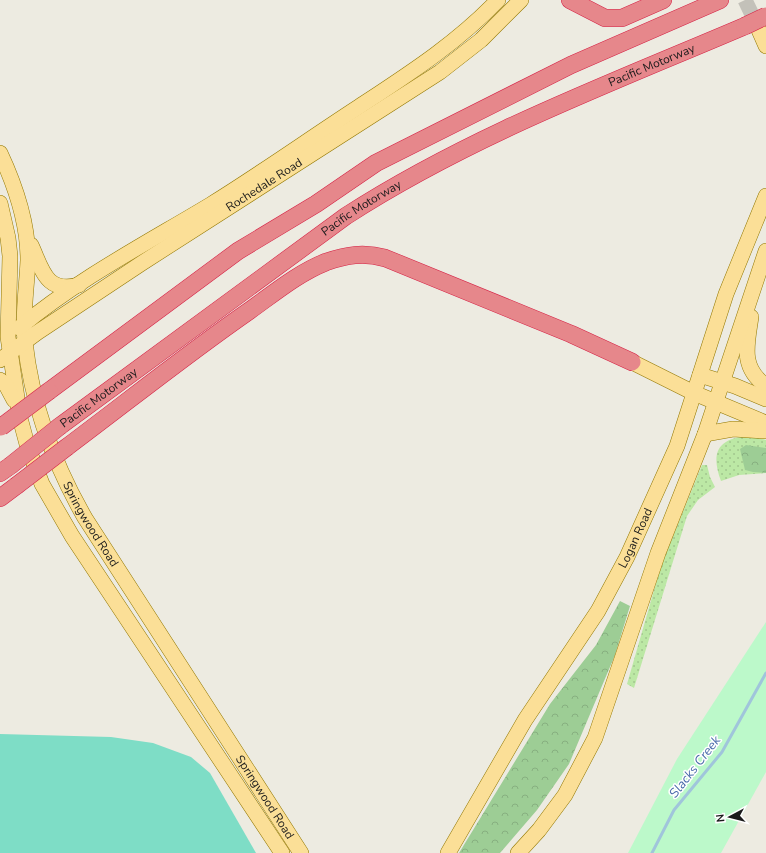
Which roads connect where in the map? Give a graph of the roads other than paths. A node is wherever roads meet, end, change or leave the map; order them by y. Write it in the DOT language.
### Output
graph roads {
  1 [pos="498,0"];
  2 [pos="521,0"];
  3 [pos="663,0"];
  4 [pos="720,0"];
  5 [pos="577,1"];
  6 [pos="755,21"];
  7 [pos="766,46"];
  8 [pos="0,153"];
  9 [pos="766,196"];
  10 [pos="0,203"];
  11 [pos="26,237"];
  12 [pos="766,251"];
  13 [pos="756,280"];
  14 [pos="9,282"];
  15 [pos="79,284"];
  16 [pos="0,298"];
  17 [pos="24,324"];
  18 [pos="25,342"];
  19 [pos="4,349"];
  20 [pos="632,362"];
  21 [pos="700,375"];
  22 [pos="0,380"];
  23 [pos="723,382"];
  24 [pos="766,386"];
  25 [pos="694,393"];
  26 [pos="766,399"];
  27 [pos="716,402"];
  28 [pos="20,418"];
  29 [pos="766,423"];
  30 [pos="0,428"];
  31 [pos="766,431"];
  32 [pos="705,434"];
  33 [pos="5,470"];
  34 [pos="0,498"];
  35 [pos="211,713"];
  36 [pos="197,722"];
  37 [pos="261,790"];
  38 [pos="260,820"];
  39 [pos="282,853"];
  40 [pos="301,853"];
  41 [pos="448,853"];
  42 [pos="518,853"];
  1 -- 15 [label="main road, Rochedale Road"];
  2 -- 18 [label="main road, Rochedale Road"];
  3 -- 5 [label="highway"];
  4 -- 30 [label="highway, bridge"];
  6 -- 7 [label="main road"];
  6 -- 33 [label="highway, Pacific Motorway, bridge"];
  8 -- 11 [label="main road, Springwood Road"];
  9 -- 21 [label="main road, Logan Road"];
  10 -- 14 [label="main road, Springwood Road"];
  11 -- 15 [label="main road"];
  11 -- 17 [label="main road, Springwood Road"];
  12 -- 13 [label="main road, Logan Road"];
  13 -- 23 [label="main road, Logan Road"];
  13 -- 24 [label="main road"];
  14 -- 16 [label="main road"];
  14 -- 19 [label="main road, Springwood Road"];
  15 -- 17 [label="main road, Rochedale Road"];
  17 -- 18 [label="main road, Springwood Road"];
  17 -- 19 [label="main road, Rochedale Road"];
  18 -- 19 [label="main road, Rochedale Road"];
  18 -- 35 [label="main road, Springwood Road"];
  19 -- 28 [label="main road, Springwood Road"];
  20 -- 25 [label="main road"];
  20 -- 34 [label="highway, bridge"];
  21 -- 23 [label="main road"];
  21 -- 25 [label="main road, Logan Road"];
  22 -- 28 [label="main road"];
  23 -- 26 [label="main road"];
  23 -- 27 [label="main road, Logan Road"];
  25 -- 27 [label="main road"];
  25 -- 41 [label="main road, Logan Road"];
  27 -- 29 [label="main road"];
  27 -- 32 [label="main road, Logan Road"];
  28 -- 36 [label="main road, Springwood Road"];
  31 -- 32 [label="main road"];
  32 -- 42 [label="main road, Logan Road"];
  35 -- 36 [label="main road"];
  35 -- 37 [label="main road, Springwood Road"];
  36 -- 38 [label="main road, Springwood Road"];
  37 -- 38 [label="main road"];
  37 -- 40 [label="main road, Springwood Road"];
  38 -- 39 [label="main road, Springwood Road"];
}
